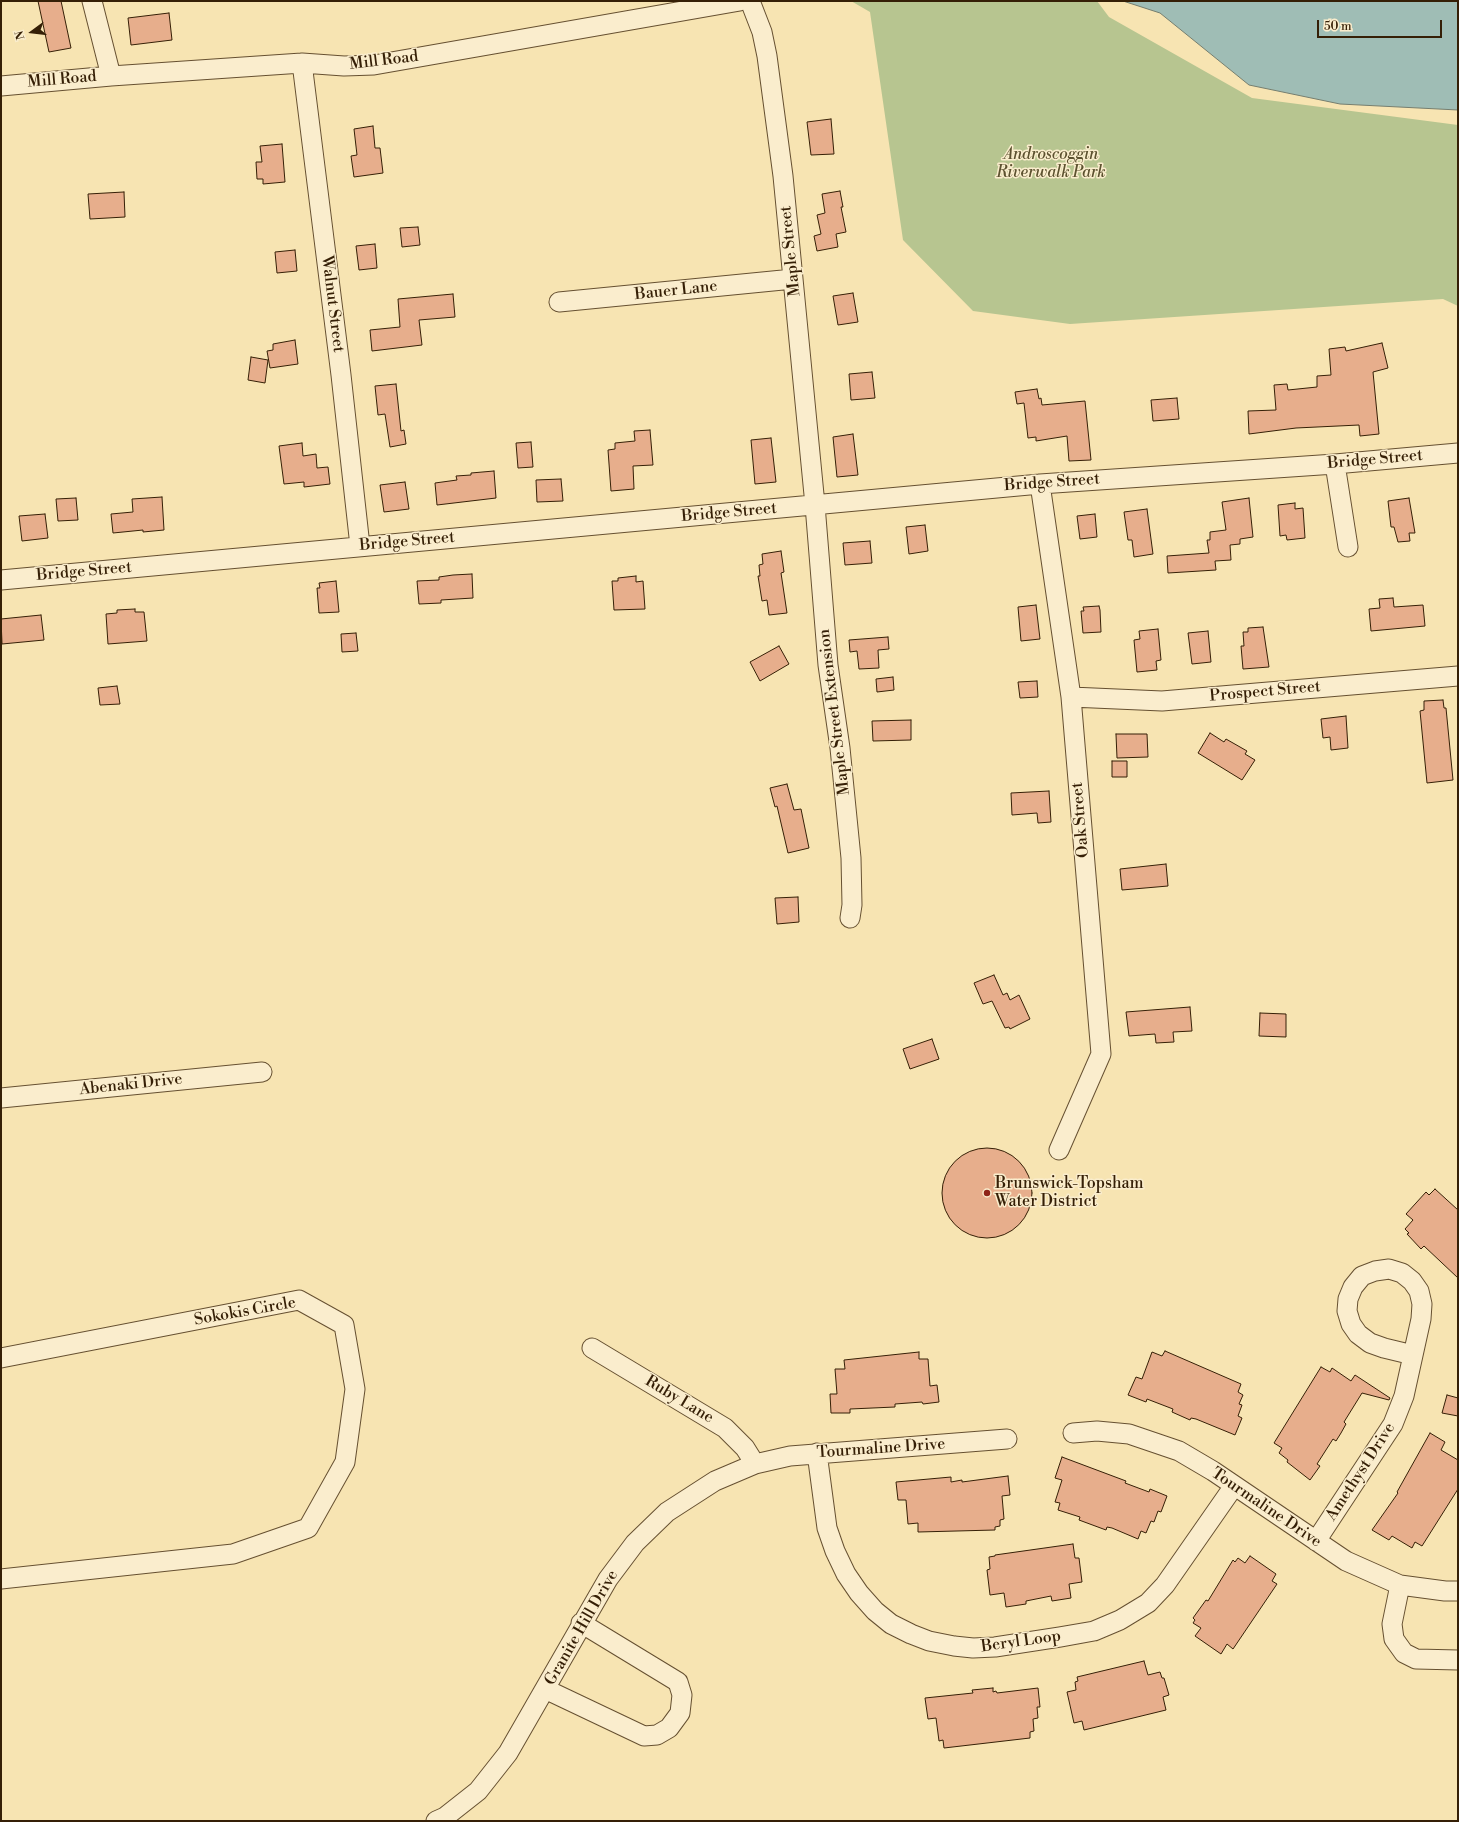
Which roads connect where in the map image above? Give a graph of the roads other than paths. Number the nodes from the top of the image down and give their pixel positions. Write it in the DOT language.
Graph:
graph roads {
  1 [pos="92,1"];
  2 [pos="740,1"];
  3 [pos="750,1"];
  4 [pos="302,63"];
  5 [pos="111,76"];
  6 [pos="1,86"];
  7 [pos="793,279"];
  8 [pos="559,302"];
  9 [pos="1458,453"];
  10 [pos="1335,464"];
  11 [pos="1040,484"];
  12 [pos="815,505"];
  13 [pos="360,546"];
  14 [pos="1348,547"];
  15 [pos="1,580"];
  16 [pos="1458,676"];
  17 [pos="1071,697"];
  18 [pos="850,918"];
  19 [pos="262,1072"];
  20 [pos="1,1098"];
  21 [pos="1060,1150"];
  22 [pos="592,1348"];
  23 [pos="1413,1355"];
  24 [pos="1,1358"];
  25 [pos="1073,1433"];
  26 [pos="1007,1439"];
  27 [pos="817,1453"];
  28 [pos="755,1464"];
  29 [pos="1234,1486"];
  30 [pos="1316,1541"];
  31 [pos="1,1579"];
  32 [pos="1400,1585"];
  33 [pos="1458,1590"];
  34 [pos="581,1623"];
  35 [pos="1458,1660"];
  36 [pos="546,1689"];
  37 [pos="436,1821"];
  1 -- 5 [label="street"];
  2 -- 4 [label="street, Mill Road"];
  3 -- 7 [label="street, Maple Street"];
  4 -- 5 [label="street, Mill Road"];
  4 -- 13 [label="street, Walnut Street"];
  5 -- 6 [label="street, Mill Road"];
  7 -- 8 [label="street, Bauer Lane"];
  7 -- 12 [label="street, Maple Street"];
  9 -- 10 [label="street, Bridge Street"];
  10 -- 11 [label="street, Bridge Street"];
  10 -- 14 [label="street"];
  11 -- 12 [label="street, Bridge Street"];
  11 -- 17 [label="street, Oak Street"];
  12 -- 13 [label="street, Bridge Street"];
  12 -- 18 [label="street, Maple Street Extension"];
  13 -- 15 [label="street, Bridge Street"];
  16 -- 17 [label="street, Prospect Street"];
  17 -- 21 [label="street, Oak Street"];
  19 -- 20 [label="street, Abenaki Drive"];
  22 -- 28 [label="street, Ruby Lane"];
  23 -- 23 [label="street, Amethyst Drive"];
  23 -- 30 [label="street, Amethyst Drive"];
  24 -- 31 [label="street, Sokokis Circle"];
  25 -- 29 [label="street, Tourmaline Drive"];
  26 -- 27 [label="street, Tourmaline Drive"];
  27 -- 28 [label="street, Tourmaline Drive"];
  27 -- 29 [label="street, Beryl Loop"];
  28 -- 34 [label="street, Granite Hill Drive"];
  29 -- 30 [label="street, Tourmaline Drive"];
  30 -- 32 [label="street, Tourmaline Drive"];
  32 -- 33 [label="street, Tourmaline Drive"];
  32 -- 35 [label="street"];
  34 -- 36 [label="street, Granite Hill Drive"];
  34 -- 36 [label="street"];
  36 -- 37 [label="street, Granite Hill Drive"];
}
